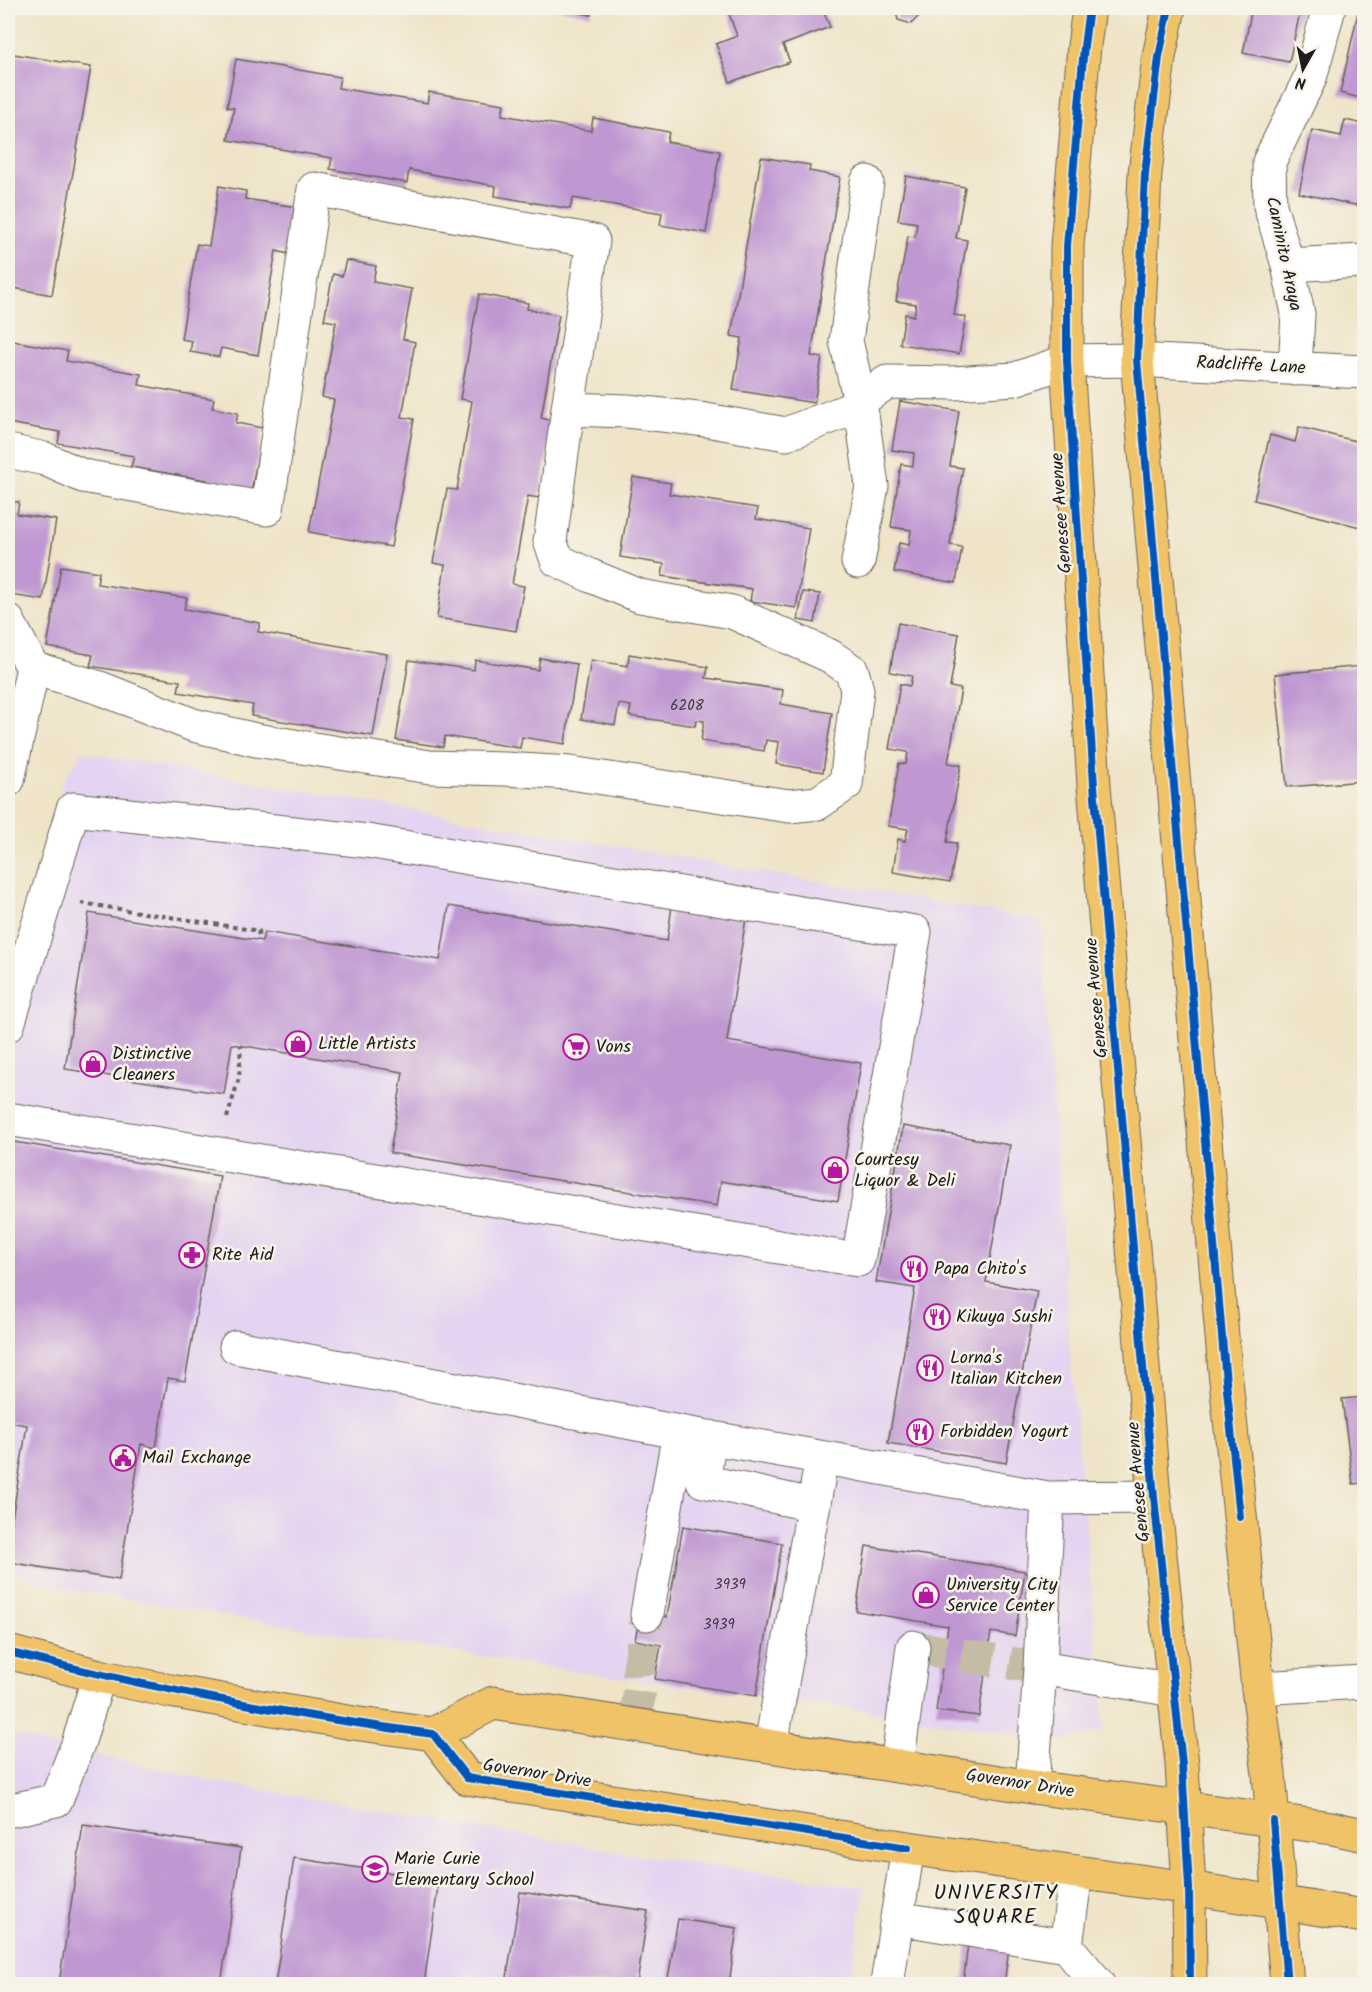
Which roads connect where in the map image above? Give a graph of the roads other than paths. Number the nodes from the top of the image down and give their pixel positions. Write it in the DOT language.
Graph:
graph roads {
  1 [pos="1089,8"];
  2 [pos="1169,8"];
  3 [pos="1329,8"];
  4 [pos="867,182"];
  5 [pos="1365,261"];
  6 [pos="1288,265"];
  7 [pos="1137,360"];
  8 [pos="1067,361"];
  9 [pos="1295,369"];
  10 [pos="1365,372"];
  11 [pos="860,401"];
  12 [pos="568,410"];
  13 [pos="8,451"];
  14 [pos="858,562"];
  15 [pos="8,621"];
  16 [pos="33,668"];
  17 [pos="8,780"];
  18 [pos="8,1025"];
  19 [pos="8,1119"];
  20 [pos="236,1347"];
  21 [pos="694,1434"];
  22 [pos="822,1458"];
  23 [pos="1154,1497"];
  24 [pos="1048,1498"];
  25 [pos="813,1505"];
  26 [pos="647,1614"];
  27 [pos="913,1647"];
  28 [pos="8,1652"];
  29 [pos="1040,1668"];
  30 [pos="99,1676"];
  31 [pos="1365,1682"];
  32 [pos="1258,1688"];
  33 [pos="1174,1690"];
  34 [pos="433,1734"];
  35 [pos="771,1745"];
  36 [pos="897,1766"];
  37 [pos="1032,1787"];
  38 [pos="1184,1807"];
  39 [pos="8,1811"];
  40 [pos="1273,1821"];
  41 [pos="1365,1835"];
  42 [pos="908,1848"];
  43 [pos="1076,1872"];
  44 [pos="1189,1888"];
  45 [pos="1280,1903"];
  46 [pos="1365,1916"];
  47 [pos="897,1918"];
  48 [pos="1066,1946"];
  49 [pos="1092,1983"];
  50 [pos="887,1984"];
  51 [pos="1190,1984"];
  52 [pos="1287,1984"];
  1 -- 8 [label="main road, Genesee Avenue"];
  2 -- 7 [label="main road"];
  3 -- 6 [label="street, Caminito Araya"];
  4 -- 11 [label="street"];
  5 -- 6 [label="street"];
  6 -- 9 [label="street, Caminito Araya"];
  7 -- 8 [label="street, Radcliffe Lane"];
  7 -- 9 [label="street, Radcliffe Lane"];
  7 -- 32 [label="main road"];
  8 -- 11 [label="street, Radcliffe Lane"];
  8 -- 23 [label="main road, Genesee Avenue"];
  9 -- 10 [label="street, Radcliffe Lane"];
  11 -- 12 [label="street, Radcliffe Lane"];
  11 -- 14 [label="street"];
  12 -- 13 [label="street"];
  12 -- 16 [label="street"];
  15 -- 16 [label="street"];
  16 -- 17 [label="street"];
  18 -- 19 [label="street"];
  20 -- 21 [label="street"];
  21 -- 22 [label="street"];
  21 -- 25 [label="street"];
  21 -- 26 [label="street"];
  22 -- 24 [label="street"];
  22 -- 25 [label="street"];
  23 -- 24 [label="street"];
  23 -- 33 [label="main road, Genesee Avenue"];
  24 -- 29 [label="street"];
  25 -- 35 [label="street"];
  27 -- 36 [label="street"];
  28 -- 30 [label="main road"];
  29 -- 33 [label="street"];
  29 -- 37 [label="street"];
  30 -- 34 [label="main road"];
  30 -- 39 [label="street"];
  31 -- 32 [label="street"];
  32 -- 40 [label="main road"];
  33 -- 38 [label="main road, Genesee Avenue"];
  34 -- 35 [label="main road, Governor Drive"];
  34 -- 42 [label="main road, Governor Drive"];
  35 -- 36 [label="main road, Governor Drive"];
  36 -- 37 [label="main road, Governor Drive"];
  37 -- 38 [label="main road, Governor Drive"];
  38 -- 40 [label="main road, Governor Drive"];
  38 -- 44 [label="main road, Genesee Avenue"];
  40 -- 41 [label="main road, Governor Drive"];
  40 -- 45 [label="main road"];
  42 -- 43 [label="main road, Governor Drive"];
  42 -- 47 [label="street"];
  43 -- 44 [label="main road, Governor Drive"];
  43 -- 48 [label="street"];
  44 -- 45 [label="main road, Governor Drive"];
  44 -- 51 [label="main road, Genesee Avenue"];
  45 -- 46 [label="main road, Governor Drive"];
  45 -- 52 [label="main road"];
  47 -- 48 [label="street"];
  47 -- 50 [label="street"];
  48 -- 49 [label="street"];
}
